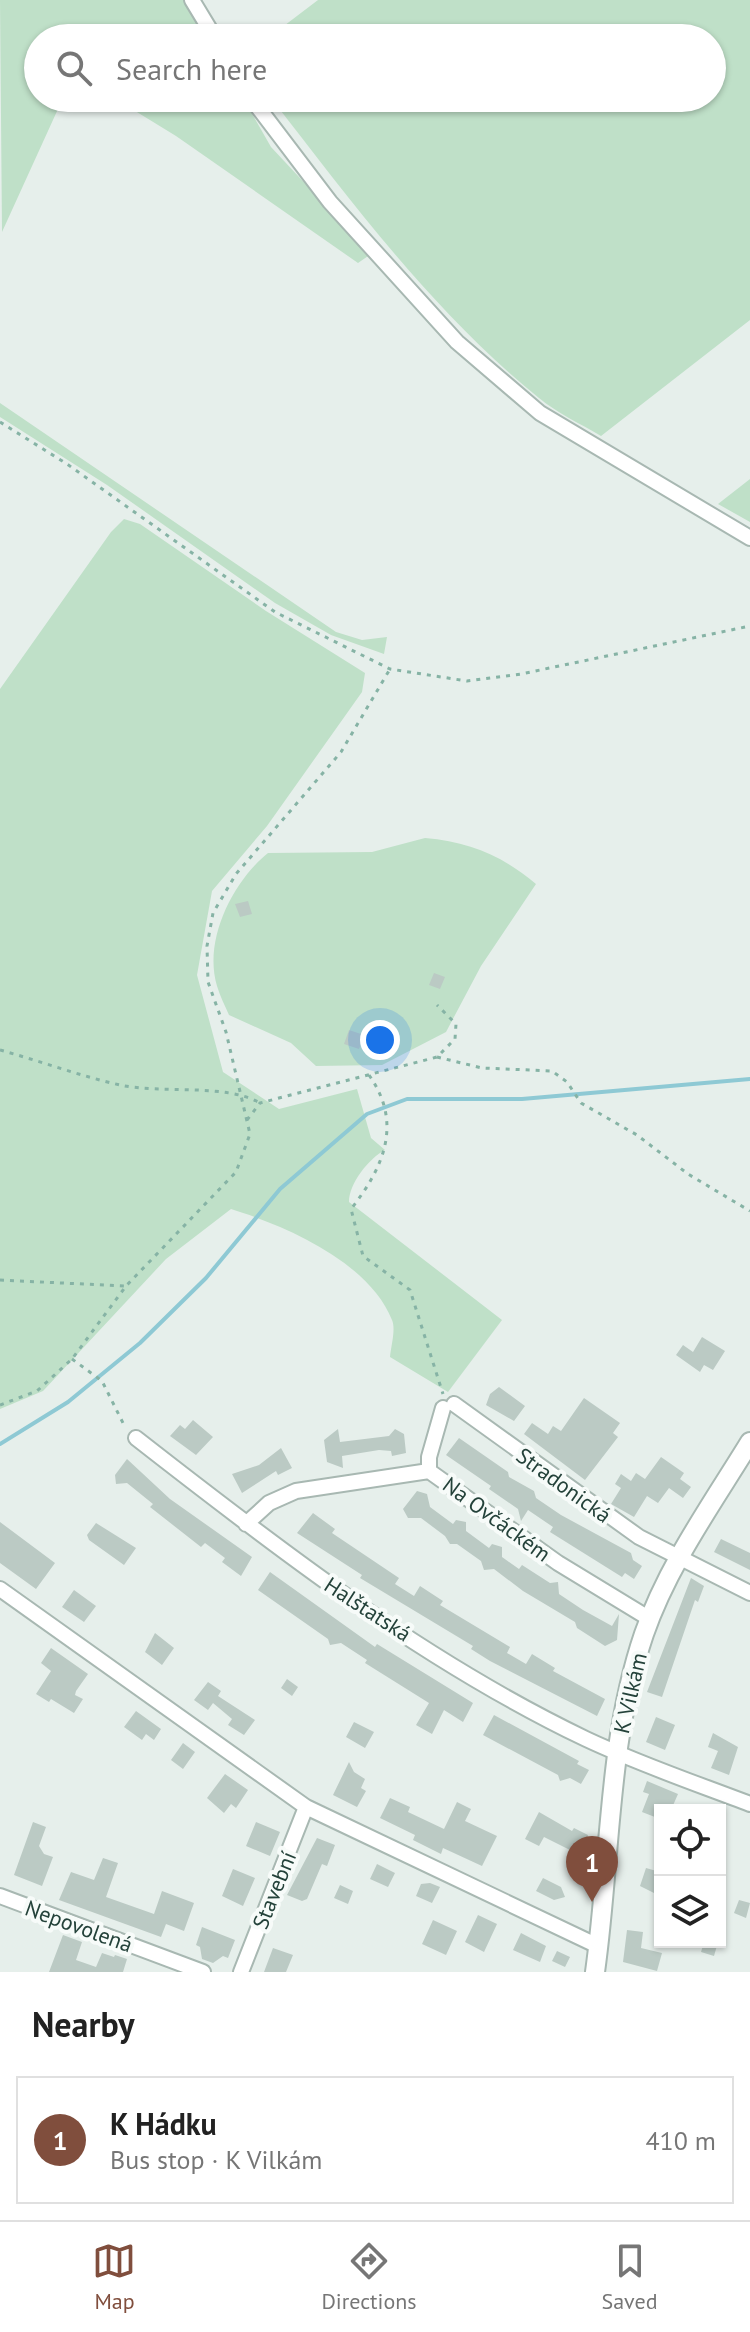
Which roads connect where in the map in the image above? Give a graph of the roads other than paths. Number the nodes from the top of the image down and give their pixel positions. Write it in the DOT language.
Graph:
graph roads {
  1 [pos="192,0"];
  2 [pos="207,24"];
  3 [pos="262,112"];
  4 [pos="750,538"];
  5 [pos="136,1438"];
  6 [pos="750,1442"];
  7 [pos="429,1471"];
  8 [pos="246,1524"];
  9 [pos="679,1558"];
  10 [pos="0,1589"];
  11 [pos="750,1593"];
  12 [pos="650,1619"];
  13 [pos="617,1753"];
  14 [pos="750,1804"];
  15 [pos="306,1807"];
  16 [pos="0,1896"];
  17 [pos="598,1946"];
  18 [pos="203,1972"];
  19 [pos="241,1972"];
  20 [pos="595,1972"];
  1 -- 2 [label="street"];
  3 -- 4 [label="street"];
  5 -- 8 [label="street, Halštatská"];
  6 -- 9 [label="street, K Vilkám"];
  7 -- 8 [label="street, Na Ovčáckém"];
  7 -- 9 [label="street, Stradonická"];
  7 -- 12 [label="street, Na Ovčáckém"];
  8 -- 13 [label="street, Halštatská"];
  9 -- 11 [label="street, Stradonická"];
  9 -- 12 [label="street, K Vilkám"];
  10 -- 15 [label="street"];
  12 -- 13 [label="street, K Vilkám"];
  13 -- 14 [label="street, Halštatská"];
  13 -- 17 [label="street, K Vilkám"];
  15 -- 17 [label="street"];
  15 -- 19 [label="street, Stavební"];
  16 -- 18 [label="street, Nepovolená"];
  17 -- 20 [label="street, K Vilkám"];
}
